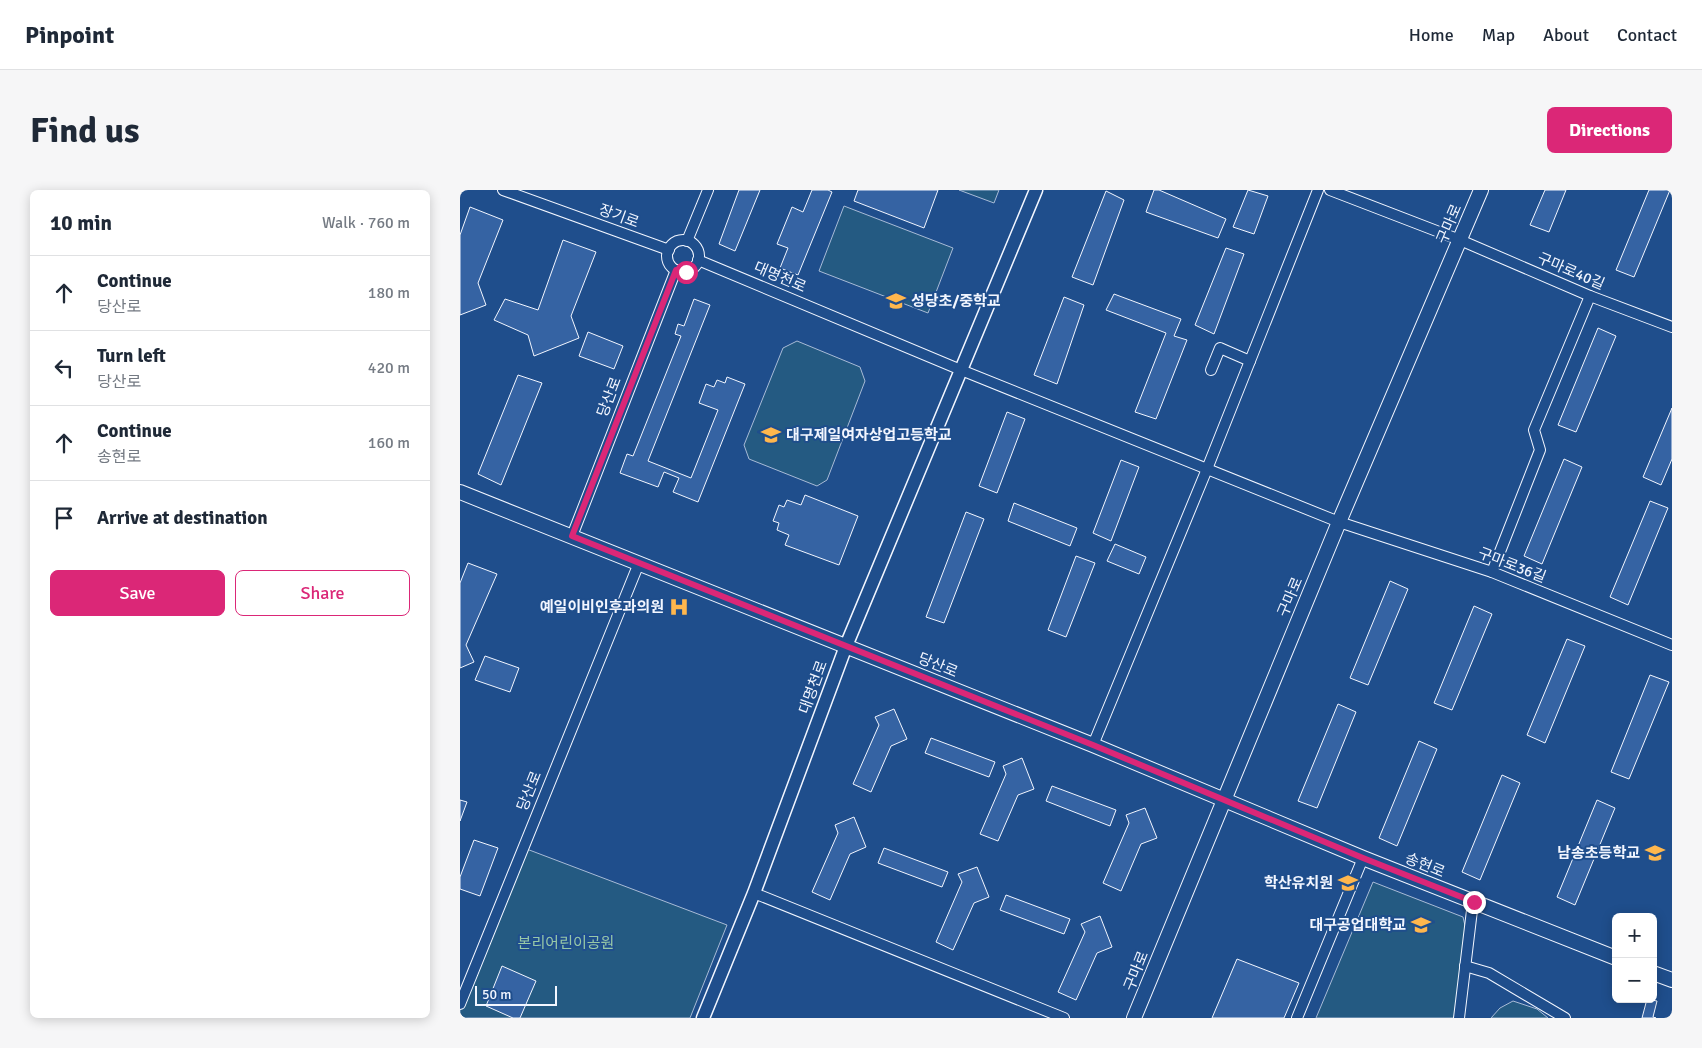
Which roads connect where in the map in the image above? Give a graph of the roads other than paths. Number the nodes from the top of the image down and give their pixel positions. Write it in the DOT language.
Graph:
graph roads {
  1 [pos="503,190"];
  2 [pos="708,190"];
  3 [pos="1036,190"];
  4 [pos="1318,190"];
  5 [pos="1330,190"];
  6 [pos="1481,190"];
  7 [pos="1460,240"];
  8 [pos="687,241"];
  9 [pos="669,250"];
  10 [pos="698,260"];
  11 [pos="676,270"];
  12 [pos="1590,296"];
  13 [pos="1672,328"];
  14 [pos="1250,361"];
  15 [pos="961,370"];
  16 [pos="1211,370"];
  17 [pos="1207,469"];
  18 [pos="460,492"];
  19 [pos="1339,522"];
  20 [pos="572,536"];
  21 [pos="640,563"];
  22 [pos="1492,572"];
  23 [pos="1672,645"];
  24 [pos="846,646"];
  25 [pos="1093,745"];
  26 [pos="1224,800"];
  27 [pos="1363,858"];
  28 [pos="754,893"];
  29 [pos="1474,902"];
  30 [pos="1612,956"];
  31 [pos="1465,966"];
  32 [pos="1657,974"];
  33 [pos="1672,980"];
  34 [pos="460,1004"];
  35 [pos="703,1018"];
  36 [pos="1064,1018"];
  37 [pos="1134,1018"];
  38 [pos="1296,1018"];
  39 [pos="1459,1018"];
  40 [pos="1565,1018"];
  1 -- 9 [label="street, 장기로"];
  2 -- 8 [label="street"];
  3 -- 15 [label="street, 대명천로"];
  4 -- 14 [label="street"];
  5 -- 7 [label="street, 구마로40길"];
  6 -- 7 [label="main road, 구마로"];
  7 -- 12 [label="street, 구마로40길"];
  7 -- 19 [label="main road, 구마로"];
  8 -- 9 [label="street"];
  8 -- 10 [label="street"];
  9 -- 11 [label="street"];
  10 -- 11 [label="street"];
  10 -- 15 [label="street, 대명천로"];
  11 -- 20 [label="street, 당산로"];
  12 -- 13 [label="street, 구마로40길"];
  12 -- 22 [label="street"];
  14 -- 16 [label="street"];
  14 -- 17 [label="street"];
  15 -- 17 [label="street, 구마로36길"];
  15 -- 24 [label="street, 대명천로"];
  17 -- 19 [label="street, 구마로36길"];
  17 -- 25 [label="street"];
  18 -- 20 [label="main road, 당산로"];
  19 -- 22 [label="street, 구마로36길"];
  19 -- 26 [label="main road, 구마로"];
  20 -- 21 [label="main road, 당산로"];
  21 -- 24 [label="main road, 당산로"];
  21 -- 34 [label="street, 당산로"];
  22 -- 23 [label="street, 구마로36길"];
  24 -- 25 [label="main road, 당산로"];
  24 -- 28 [label="street, 대명천로"];
  25 -- 26 [label="main road, 당산로"];
  26 -- 27 [label="main road, 송현로"];
  26 -- 37 [label="main road, 구마로"];
  27 -- 29 [label="main road, 송현로"];
  27 -- 38 [label="street"];
  28 -- 35 [label="street, 대명천로"];
  28 -- 36 [label="street"];
  29 -- 30 [label="main road, 송현로"];
  29 -- 31 [label="street"];
  31 -- 39 [label="street"];
  31 -- 40 [label="street"];
  32 -- 33 [label="main road"];
}
